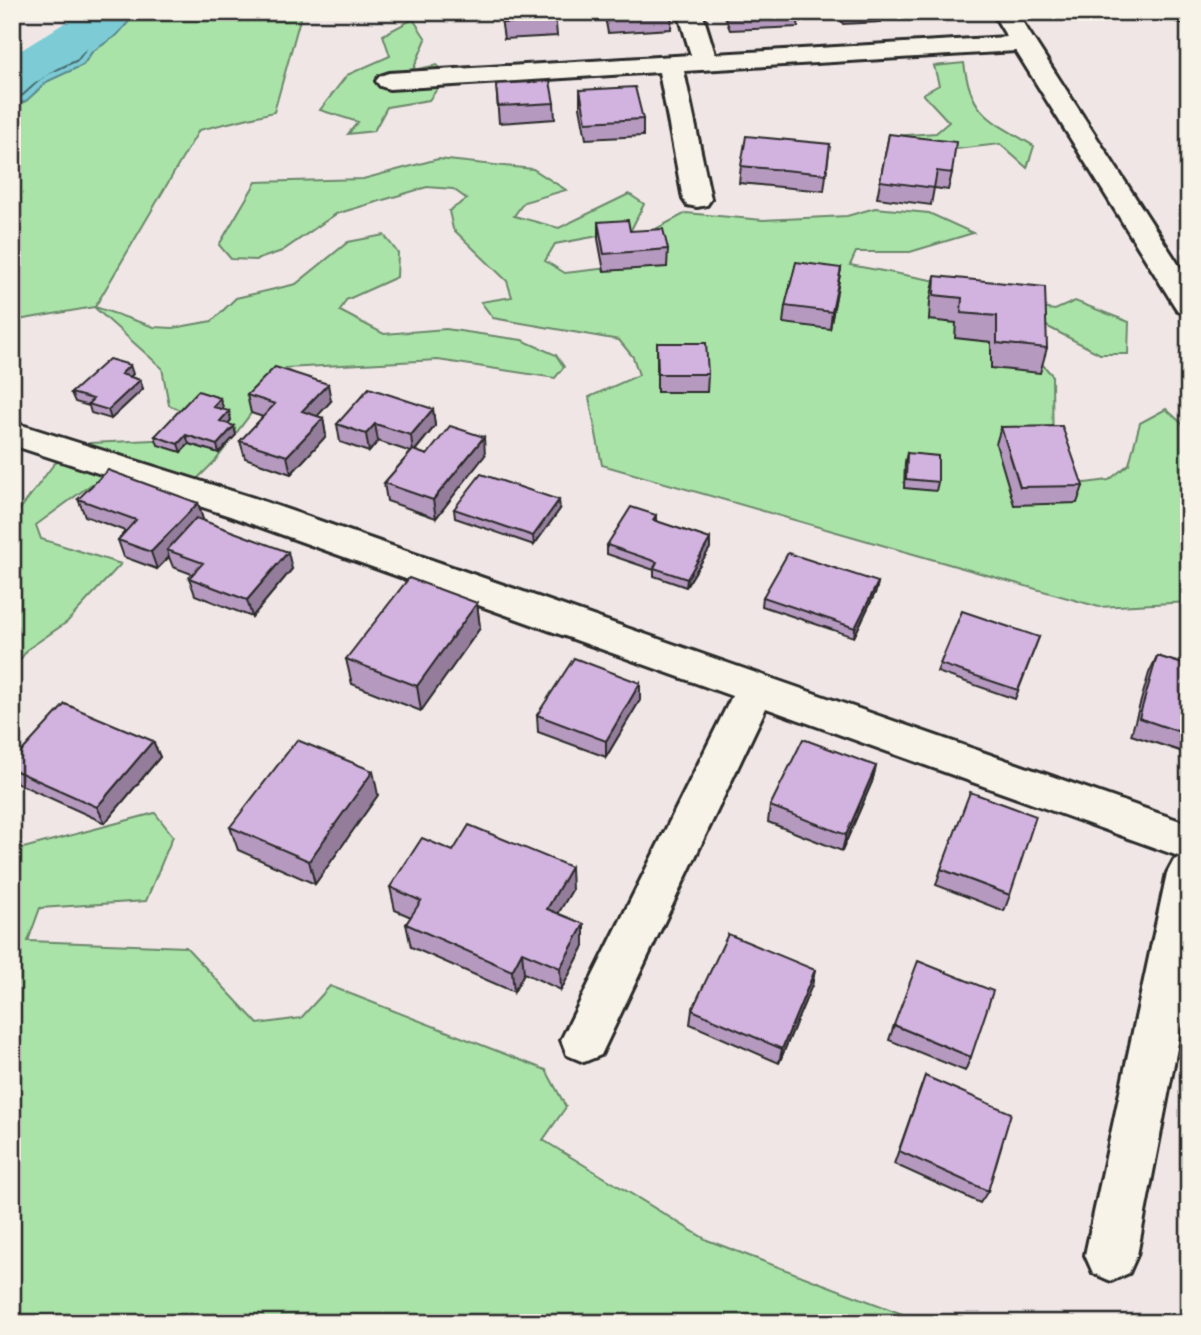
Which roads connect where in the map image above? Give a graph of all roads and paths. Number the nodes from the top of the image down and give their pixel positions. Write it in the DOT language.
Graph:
graph roads {
  1 [pos="690,12"];
  2 [pos="1004,12"];
  3 [pos="1176,12"];
  4 [pos="1189,17"];
  5 [pos="1021,43"];
  6 [pos="705,62"];
  7 [pos="670,64"];
  8 [pos="389,81"];
  9 [pos="697,199"];
  10 [pos="1189,305"];
  11 [pos="12,433"];
  12 [pos="755,690"];
  13 [pos="1189,842"];
  14 [pos="1189,873"];
  15 [pos="584,1040"];
  16 [pos="1111,1255"];
  1 -- 6 [label="street"];
  2 -- 5 [label="street"];
  3 -- 4 [label="street"];
  5 -- 6 [label="street"];
  5 -- 10 [label="street"];
  6 -- 7 [label="street"];
  7 -- 8 [label="street"];
  7 -- 9 [label="street"];
  11 -- 12 [label="street"];
  12 -- 13 [label="street"];
  12 -- 15 [label="street"];
  14 -- 16 [label="street"];
}
